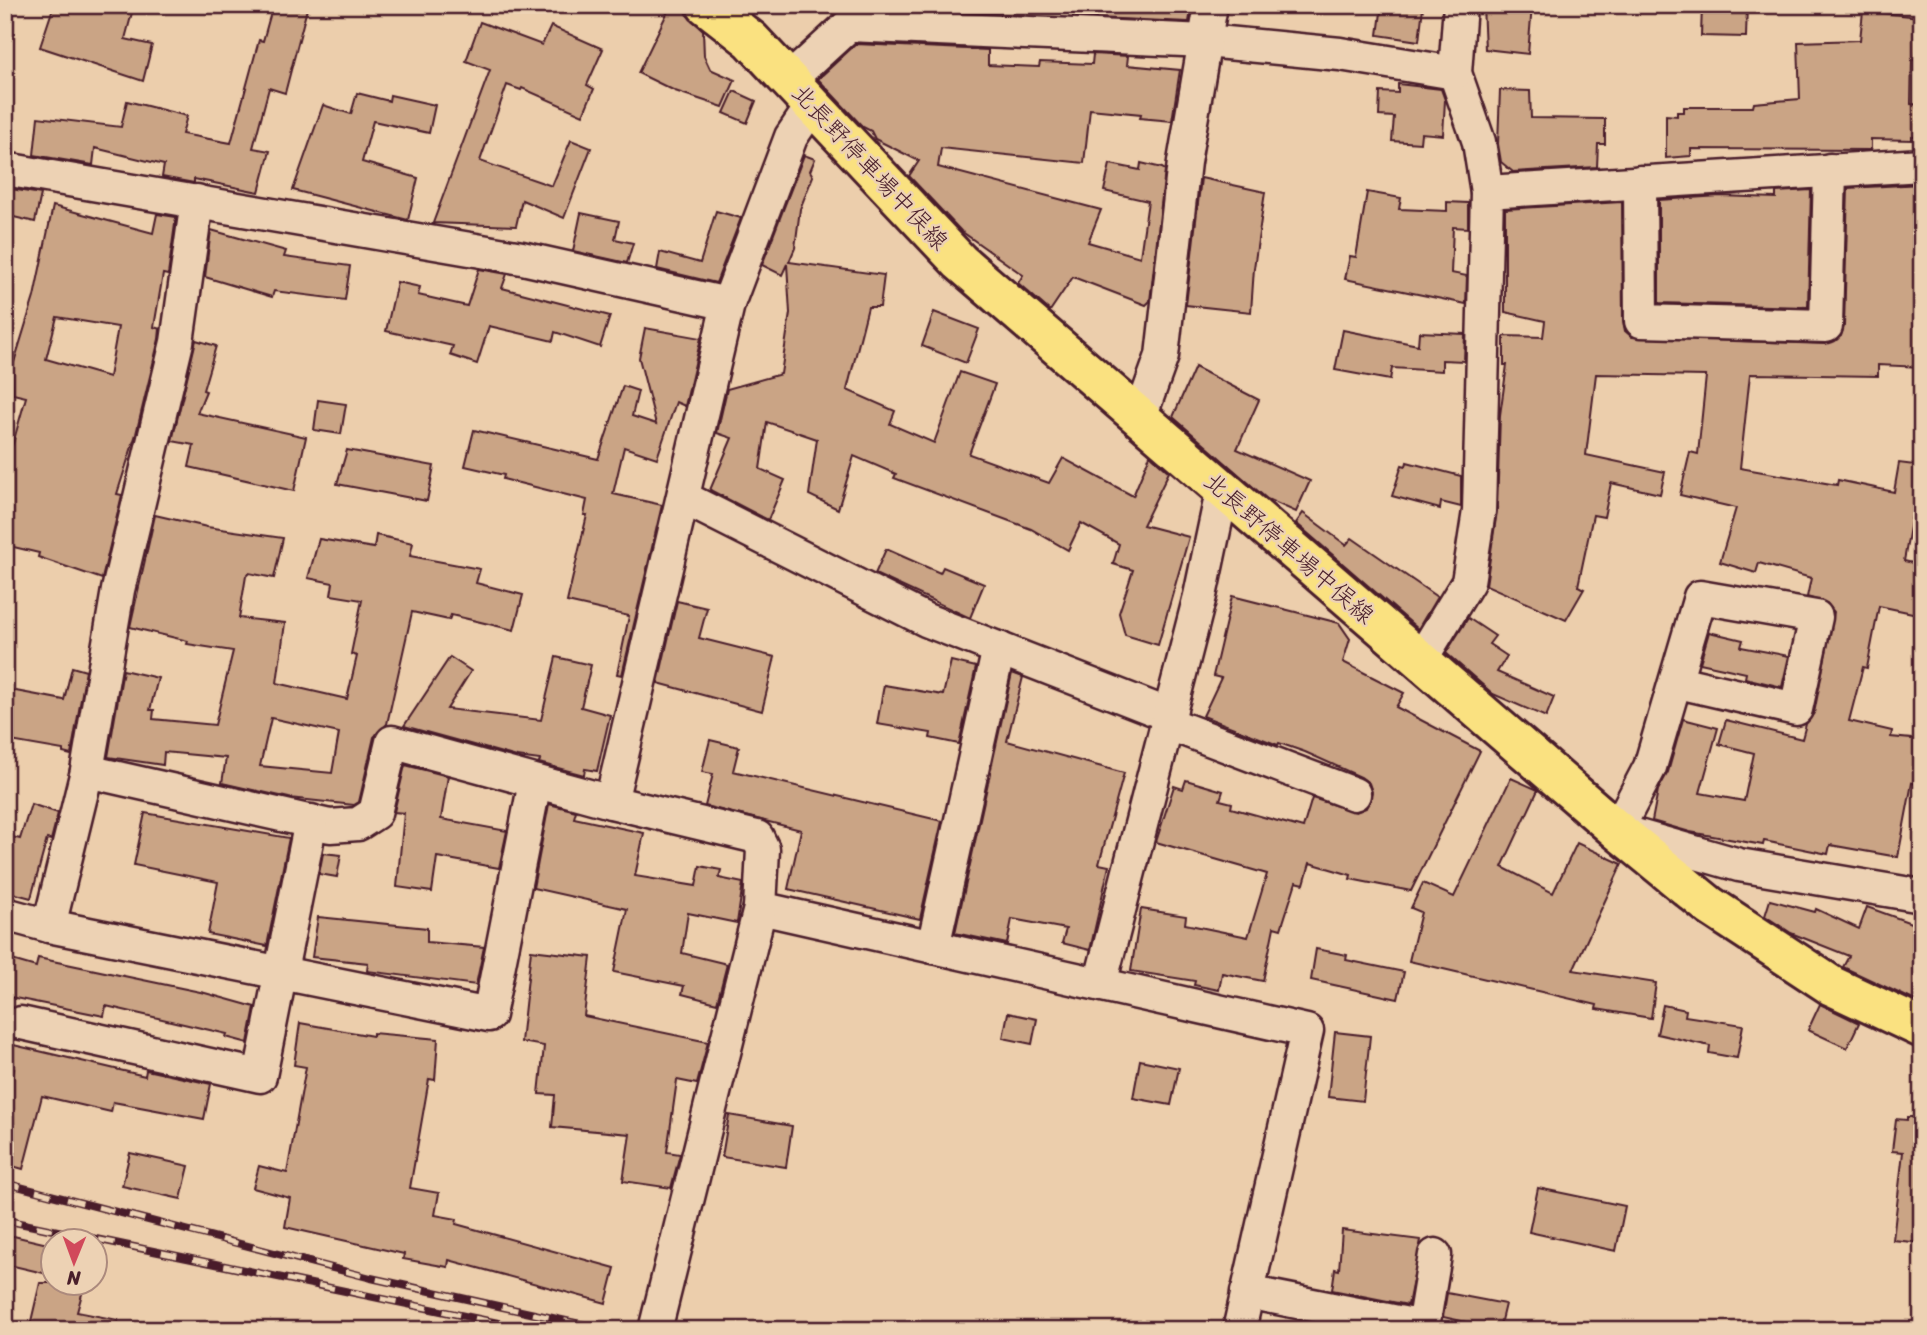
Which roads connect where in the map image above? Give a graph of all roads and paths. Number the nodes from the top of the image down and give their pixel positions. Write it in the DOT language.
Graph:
graph roads {
  1 [pos="706,5"];
  2 [pos="1211,5"];
  3 [pos="1460,5"];
  4 [pos="1206,41"];
  5 [pos="1455,73"];
  6 [pos="800,94"];
  7 [pos="1922,165"];
  8 [pos="5,169"];
  9 [pos="1829,170"];
  10 [pos="1640,182"];
  11 [pos="1487,192"];
  12 [pos="197,201"];
  13 [pos="728,304"];
  14 [pos="1140,417"];
  15 [pos="1222,492"];
  16 [pos="684,498"];
  17 [pos="999,648"];
  18 [pos="1420,661"];
  19 [pos="1678,682"];
  20 [pos="1168,719"];
  21 [pos="87,771"];
  22 [pos="536,782"];
  23 [pos="1354,794"];
  24 [pos="611,803"];
  25 [pos="311,821"];
  26 [pos="1617,830"];
  27 [pos="1922,896"];
  28 [pos="760,908"];
  29 [pos="5,915"];
  30 [pos="49,926"];
  31 [pos="933,947"];
  32 [pos="281,973"];
  33 [pos="1100,984"];
  34 [pos="21,1023"];
  35 [pos="1922,1028"];
  36 [pos="1434,1255"];
  37 [pos="1247,1292"];
  38 [pos="654,1330"];
  39 [pos="1239,1330"];
  1 -- 6 [label="main road, 北長野停車場中俣線"];
  2 -- 4 [label="street"];
  3 -- 5 [label="street"];
  4 -- 5 [label="street"];
  4 -- 6 [label="street"];
  4 -- 14 [label="street"];
  5 -- 11 [label="street"];
  6 -- 13 [label="street"];
  6 -- 14 [label="main road, 北長野停車場中俣線"];
  7 -- 9 [label="street"];
  8 -- 12 [label="street"];
  9 -- 10 [label="street"];
  9 -- 10 [label="street"];
  10 -- 11 [label="street"];
  11 -- 18 [label="street"];
  12 -- 13 [label="street"];
  12 -- 21 [label="street"];
  13 -- 16 [label="street"];
  14 -- 15 [label="main road, 北長野停車場中俣線"];
  15 -- 18 [label="main road, 北長野停車場中俣線"];
  15 -- 20 [label="street"];
  16 -- 17 [label="street"];
  16 -- 24 [label="street"];
  17 -- 20 [label="street"];
  17 -- 31 [label="street"];
  18 -- 26 [label="main road, 北長野停車場中俣線"];
  19 -- 19 [label="street"];
  19 -- 26 [label="street"];
  20 -- 23 [label="street"];
  20 -- 33 [label="street"];
  21 -- 25 [label="street"];
  21 -- 30 [label="street"];
  22 -- 24 [label="street"];
  22 -- 25 [label="street"];
  22 -- 32 [label="street"];
  24 -- 28 [label="street"];
  25 -- 32 [label="street"];
  26 -- 27 [label="street"];
  26 -- 35 [label="main road, 北長野停車場中俣線"];
  28 -- 31 [label="street"];
  28 -- 38 [label="street"];
  29 -- 30 [label="street"];
  30 -- 32 [label="street"];
  31 -- 33 [label="street"];
  32 -- 34 [label="street"];
  33 -- 37 [label="street"];
  36 -- 37 [label="street"];
  37 -- 39 [label="street"];
}
